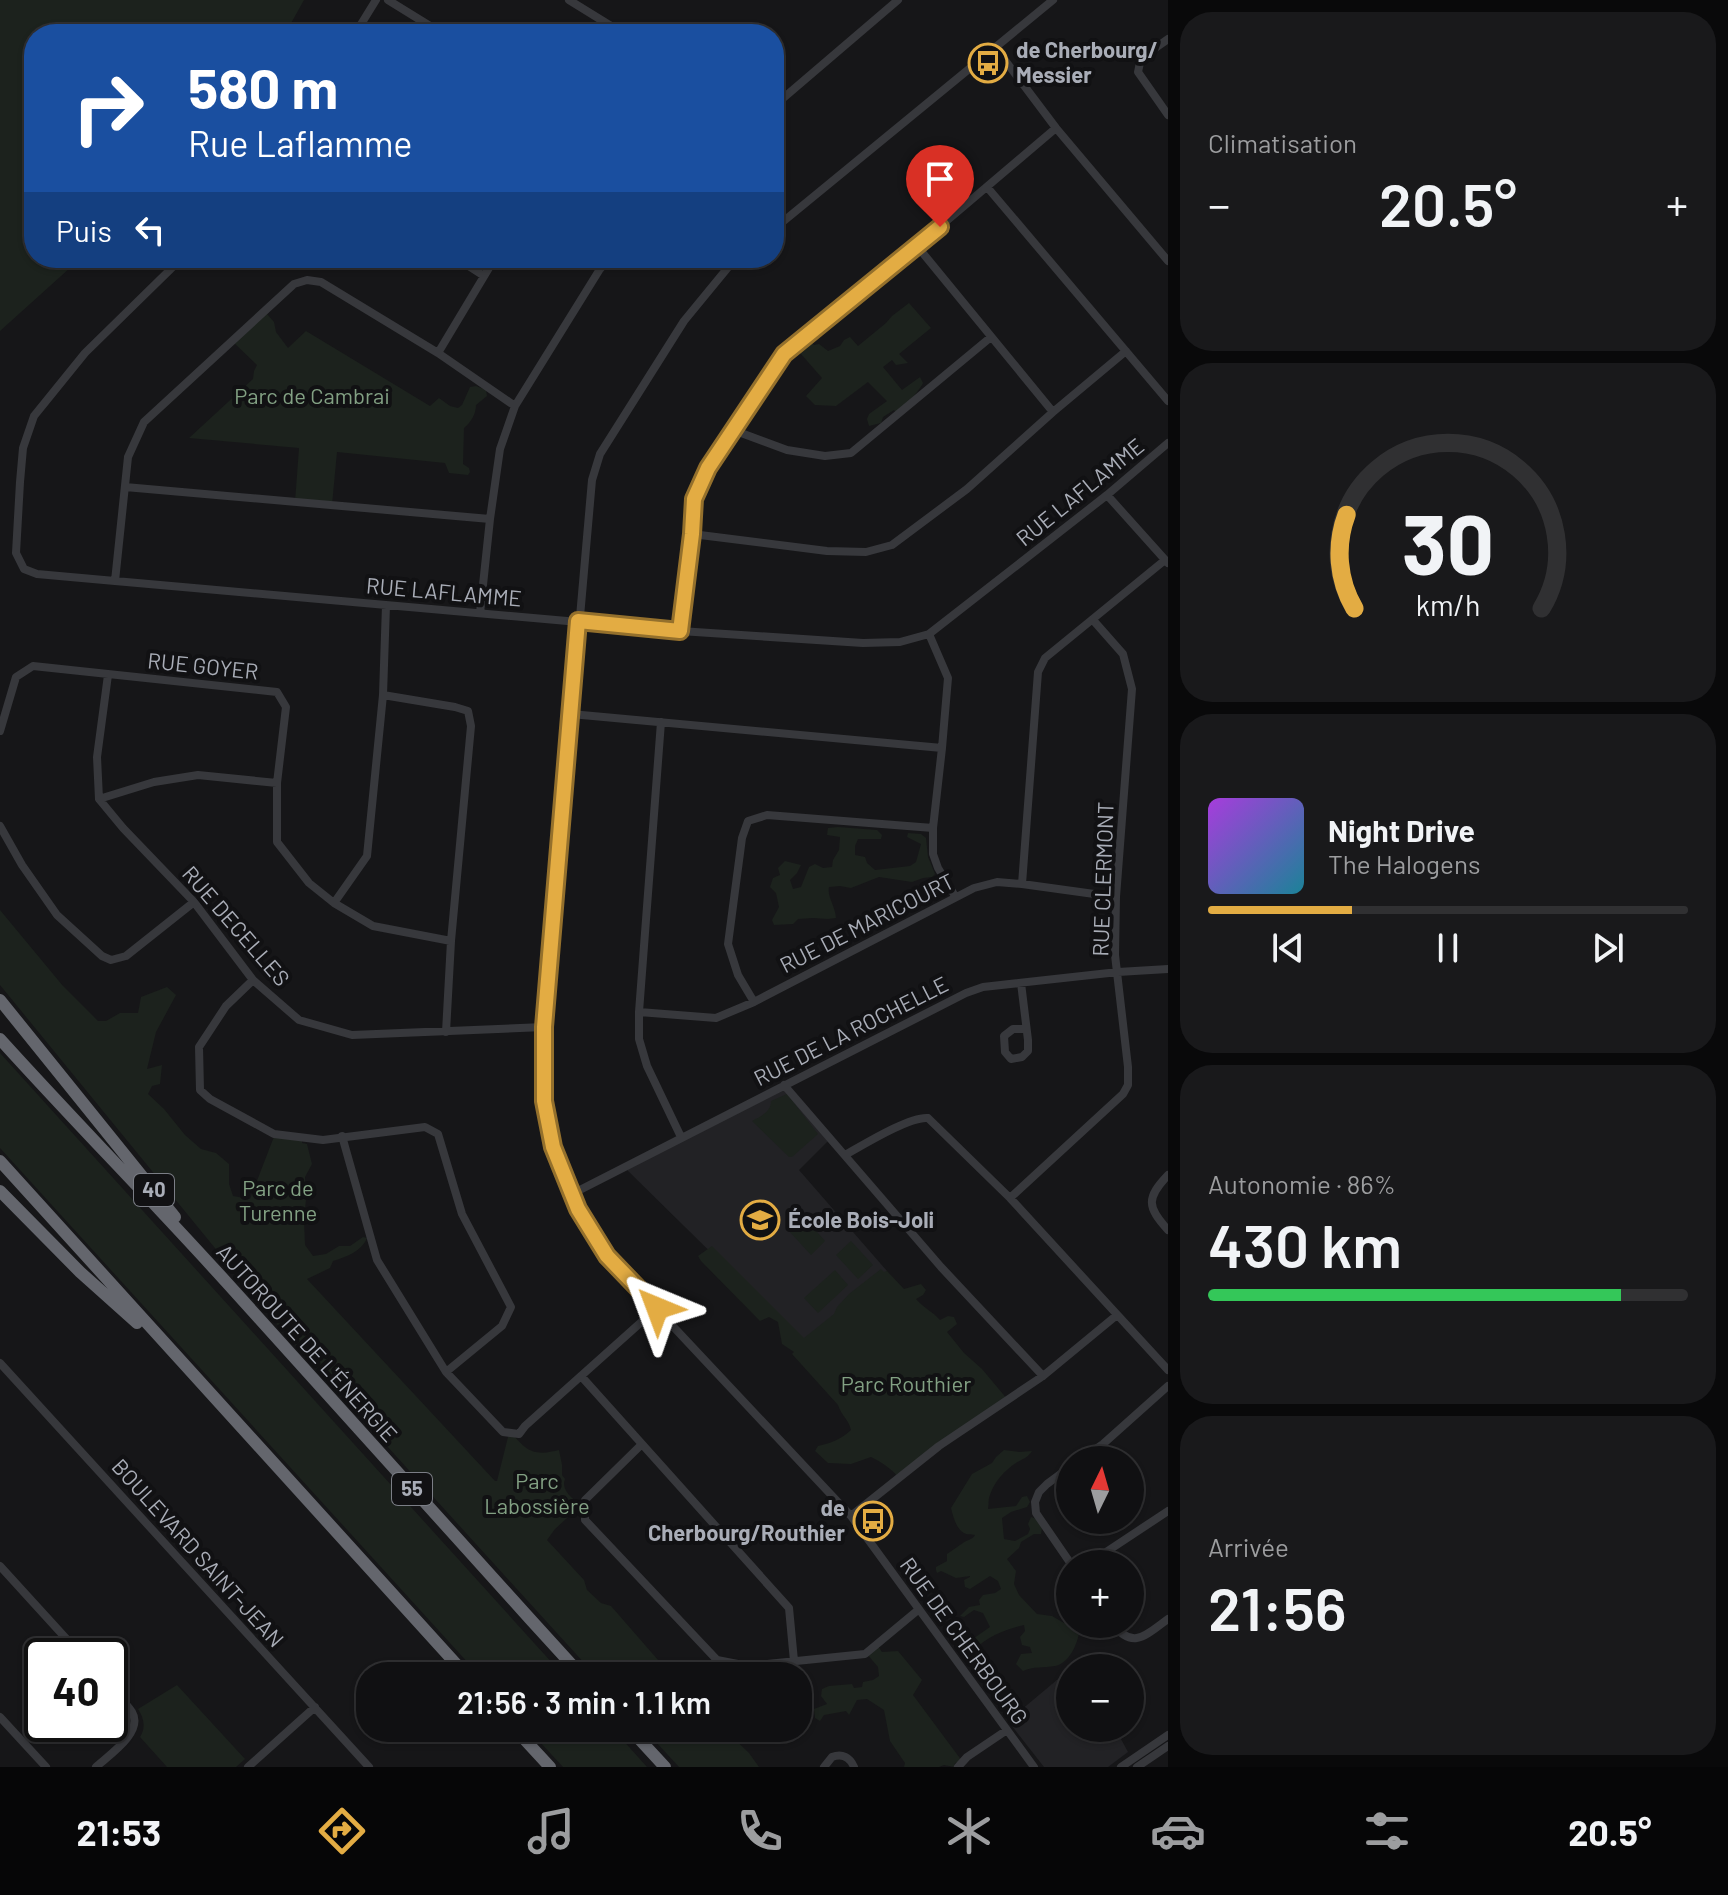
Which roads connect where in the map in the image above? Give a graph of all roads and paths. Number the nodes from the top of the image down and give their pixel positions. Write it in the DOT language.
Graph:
graph roads {
  1 [pos="376,0"];
  2 [pos="388,0"];
  3 [pos="569,0"];
  4 [pos="898,0"];
  5 [pos="1053,0"];
  6 [pos="361,24"];
  7 [pos="427,24"];
  8 [pos="608,24"];
  9 [pos="1168,39"];
  10 [pos="995,47"];
  11 [pos="784,97"];
  12 [pos="1168,115"];
  13 [pos="1056,128"];
  14 [pos="987,187"];
  15 [pos="784,221"];
  16 [pos="917,246"];
  17 [pos="1168,261"];
  18 [pos="172,268"];
  19 [pos="472,268"];
  20 [pos="489,268"];
  21 [pos="601,268"];
  22 [pos="723,268"];
  23 [pos="484,276"];
  24 [pos="991,337"];
  25 [pos="1126,351"];
  26 [pos="438,353"];
  27 [pos="1168,401"];
  28 [pos="515,406"];
  29 [pos="1053,412"];
  30 [pos="733,430"];
  31 [pos="1168,443"];
  32 [pos="125,487"];
  33 [pos="1107,495"];
  34 [pos="490,519"];
  35 [pos="692,534"];
  36 [pos="1166,562"];
  37 [pos="115,581"];
  38 [pos="386,605"];
  39 [pos="480,613"];
  40 [pos="1093,620"];
  41 [pos="578,621"];
  42 [pos="680,631"];
  43 [pos="929,634"];
  44 [pos="108,675"];
  45 [pos="383,695"];
  46 [pos="571,714"];
  47 [pos="661,722"];
  48 [pos="0,731"];
  49 [pos="942,748"];
  50 [pos="277,783"];
  51 [pos="99,799"];
  52 [pos="0,826"];
  53 [pos="933,828"];
  54 [pos="1022,884"];
  55 [pos="955,896"];
  56 [pos="1116,897"];
  57 [pos="194,902"];
  58 [pos="334,903"];
  59 [pos="451,941"];
  60 [pos="1168,969"];
  61 [pos="1118,972"];
  62 [pos="253,980"];
  63 [pos="1021,983"];
  64 [pos="0,1000"];
  65 [pos="754,1002"];
  66 [pos="639,1012"];
  67 [pos="544,1027"];
  68 [pos="1026,1029"];
  69 [pos="446,1032"];
  70 [pos="0,1039"];
  71 [pos="784,1085"];
  72 [pos="342,1136"];
  73 [pos="681,1137"];
  74 [pos="845,1155"];
  75 [pos="0,1161"];
  76 [pos="1168,1175"];
  77 [pos="0,1191"];
  78 [pos="570,1195"];
  79 [pos="1010,1198"];
  80 [pos="1168,1230"];
  81 [pos="227,1282"];
  82 [pos="657,1308"];
  83 [pos="1117,1315"];
  84 [pos="0,1363"];
  85 [pos="185,1364"];
  86 [pos="1168,1370"];
  87 [pos="446,1372"];
  88 [pos="581,1376"];
  89 [pos="1043,1376"];
  90 [pos="1168,1386"];
  91 [pos="642,1444"];
  92 [pos="1100,1446"];
  93 [pos="1056,1477"];
  94 [pos="1168,1511"];
  95 [pos="851,1516"];
  96 [pos="1061,1550"];
  97 [pos="1109,1550"];
  98 [pos="0,1566"];
  99 [pos="918,1610"];
  100 [pos="1168,1619"];
  101 [pos="1144,1636"];
  102 [pos="66,1638"];
  103 [pos="794,1661"];
  104 [pos="454,1662"];
  105 [pos="569,1662"];
  106 [pos="128,1707"];
  107 [pos="315,1707"];
  108 [pos="0,1717"];
  109 [pos="1007,1730"];
  110 [pos="1168,1735"];
  111 [pos="128,1737"];
  112 [pos="123,1742"];
  113 [pos="527,1742"];
  114 [pos="642,1742"];
  115 [pos="1168,1746"];
  116 [pos="46,1767"];
  117 [pos="96,1767"];
  118 [pos="248,1767"];
  119 [pos="369,1767"];
  120 [pos="550,1767"];
  121 [pos="665,1767"];
  122 [pos="824,1767"];
  123 [pos="854,1767"];
  124 [pos="958,1767"];
  125 [pos="1034,1767"];
  126 [pos="1121,1767"];
  127 [pos="1137,1767"];
  1 -- 6 [label="street"];
  2 -- 7 [label="street"];
  3 -- 8 [label="street"];
  4 -- 11 [label="street"];
  5 -- 10 [label="street"];
  9 -- 12 [label="street"];
  10 -- 13 [label="street"];
  10 -- 15 [label="street"];
  13 -- 14 [label="street"];
  13 -- 17 [label="street"];
  14 -- 16 [label="street"];
  14 -- 25 [label="street"];
  16 -- 24 [label="street"];
  16 -- 30 [label="street"];
  18 -- 37 [label="street, RUE LAFLAMME"];
  19 -- 23 [label="street"];
  20 -- 23 [label="street"];
  21 -- 28 [label="street"];
  22 -- 41 [label="street, RUE DE CHERBOURG"];
  23 -- 26 [label="street"];
  24 -- 29 [label="street"];
  24 -- 30 [label="street"];
  25 -- 27 [label="street"];
  25 -- 29 [label="street"];
  26 -- 28 [label="street"];
  26 -- 32 [label="street"];
  28 -- 34 [label="street"];
  29 -- 35 [label="street"];
  30 -- 35 [label="street"];
  31 -- 33 [label="street, RUE LAFLAMME"];
  32 -- 34 [label="street"];
  32 -- 37 [label="street"];
  33 -- 36 [label="street"];
  33 -- 43 [label="street, RUE LAFLAMME"];
  34 -- 39 [label="street"];
  35 -- 42 [label="street"];
  36 -- 40 [label="street"];
  37 -- 38 [label="street, RUE LAFLAMME"];
  38 -- 39 [label="street, RUE LAFLAMME"];
  38 -- 45 [label="street"];
  39 -- 41 [label="street, RUE LAFLAMME"];
  40 -- 54 [label="street"];
  40 -- 56 [label="street, RUE CLERMONT"];
  41 -- 42 [label="street, RUE LAFLAMME"];
  41 -- 46 [label="street, RUE DE CHERBOURG"];
  42 -- 43 [label="street, RUE LAFLAMME"];
  43 -- 49 [label="street"];
  44 -- 48 [label="street, RUE GOYER"];
  44 -- 50 [label="street, RUE GOYER"];
  44 -- 51 [label="street"];
  45 -- 58 [label="street"];
  45 -- 59 [label="street"];
  46 -- 47 [label="street"];
  46 -- 67 [label="street, RUE DE CHERBOURG"];
  47 -- 49 [label="street"];
  47 -- 66 [label="street"];
  49 -- 53 [label="street"];
  50 -- 51 [label="street"];
  50 -- 58 [label="street, RUE GOYER"];
  51 -- 57 [label="street, RUE DECELLES"];
  52 -- 57 [label="street"];
  53 -- 55 [label="street"];
  53 -- 65 [label="street"];
  54 -- 55 [label="street, RUE DE MARICOURT"];
  54 -- 56 [label="street, RUE DE MARICOURT"];
  55 -- 65 [label="street, RUE DE MARICOURT"];
  56 -- 61 [label="street, RUE CLERMONT"];
  57 -- 62 [label="street, RUE DECELLES"];
  58 -- 59 [label="street, RUE GOYER"];
  59 -- 69 [label="street"];
  60 -- 61 [label="street, RUE DE LA ROCHELLE"];
  61 -- 63 [label="street, RUE DE LA ROCHELLE"];
  61 -- 79 [label="street, RUE CLERMONT"];
  62 -- 69 [label="street, RUE DECELLES"];
  62 -- 72 [label="street"];
  63 -- 68 [label="street"];
  63 -- 71 [label="street, RUE DE LA ROCHELLE"];
  64 -- 81 [label="highway, 40"];
  65 -- 66 [label="street, RUE DE MARICOURT"];
  66 -- 73 [label="street"];
  67 -- 69 [label="street, RUE DECELLES"];
  67 -- 78 [label="street, RUE DE CHERBOURG"];
  70 -- 81 [label="highway, AUTOROUTE DE L'ÉNERGIE / 55"];
  71 -- 73 [label="street, RUE DE LA ROCHELLE"];
  71 -- 74 [label="street"];
  72 -- 87 [label="street"];
  72 -- 87 [label="street"];
  73 -- 78 [label="street, RUE DE LA ROCHELLE"];
  74 -- 79 [label="street"];
  74 -- 89 [label="street"];
  75 -- 85 [label="highway"];
  76 -- 80 [label="street"];
  77 -- 85 [label="highway"];
  78 -- 82 [label="street, RUE DE CHERBOURG"];
  79 -- 83 [label="street"];
  81 -- 105 [label="highway, AUTOROUTE DE L'ÉNERGIE / 55"];
  82 -- 88 [label="street"];
  82 -- 95 [label="street, RUE DE CHERBOURG"];
  83 -- 86 [label="street"];
  83 -- 89 [label="street"];
  84 -- 107 [label="street, BOULEVARD SAINT-JEAN"];
  85 -- 104 [label="highway"];
  87 -- 88 [label="street"];
  88 -- 91 [label="street"];
  89 -- 95 [label="street"];
  90 -- 92 [label="street"];
  91 -- 103 [label="street"];
  91 -- 103 [label="street"];
  93 -- 96 [label="street"];
  94 -- 97 [label="street"];
  95 -- 99 [label="street, RUE DE CHERBOURG"];
  98 -- 102 [label="street"];
  99 -- 103 [label="street"];
  99 -- 109 [label="street, RUE DE CHERBOURG"];
  100 -- 101 [label="street"];
  106 -- 111 [label="street"];
  107 -- 118 [label="street"];
  107 -- 119 [label="street, BOULEVARD SAINT-JEAN"];
  108 -- 116 [label="street"];
  109 -- 124 [label="street"];
  109 -- 125 [label="street, RUE DE CHERBOURG"];
  110 -- 126 [label="street"];
  112 -- 117 [label="street"];
  113 -- 120 [label="highway"];
  114 -- 121 [label="highway"];
  115 -- 127 [label="street"];
  122 -- 123 [label="street"];
}
